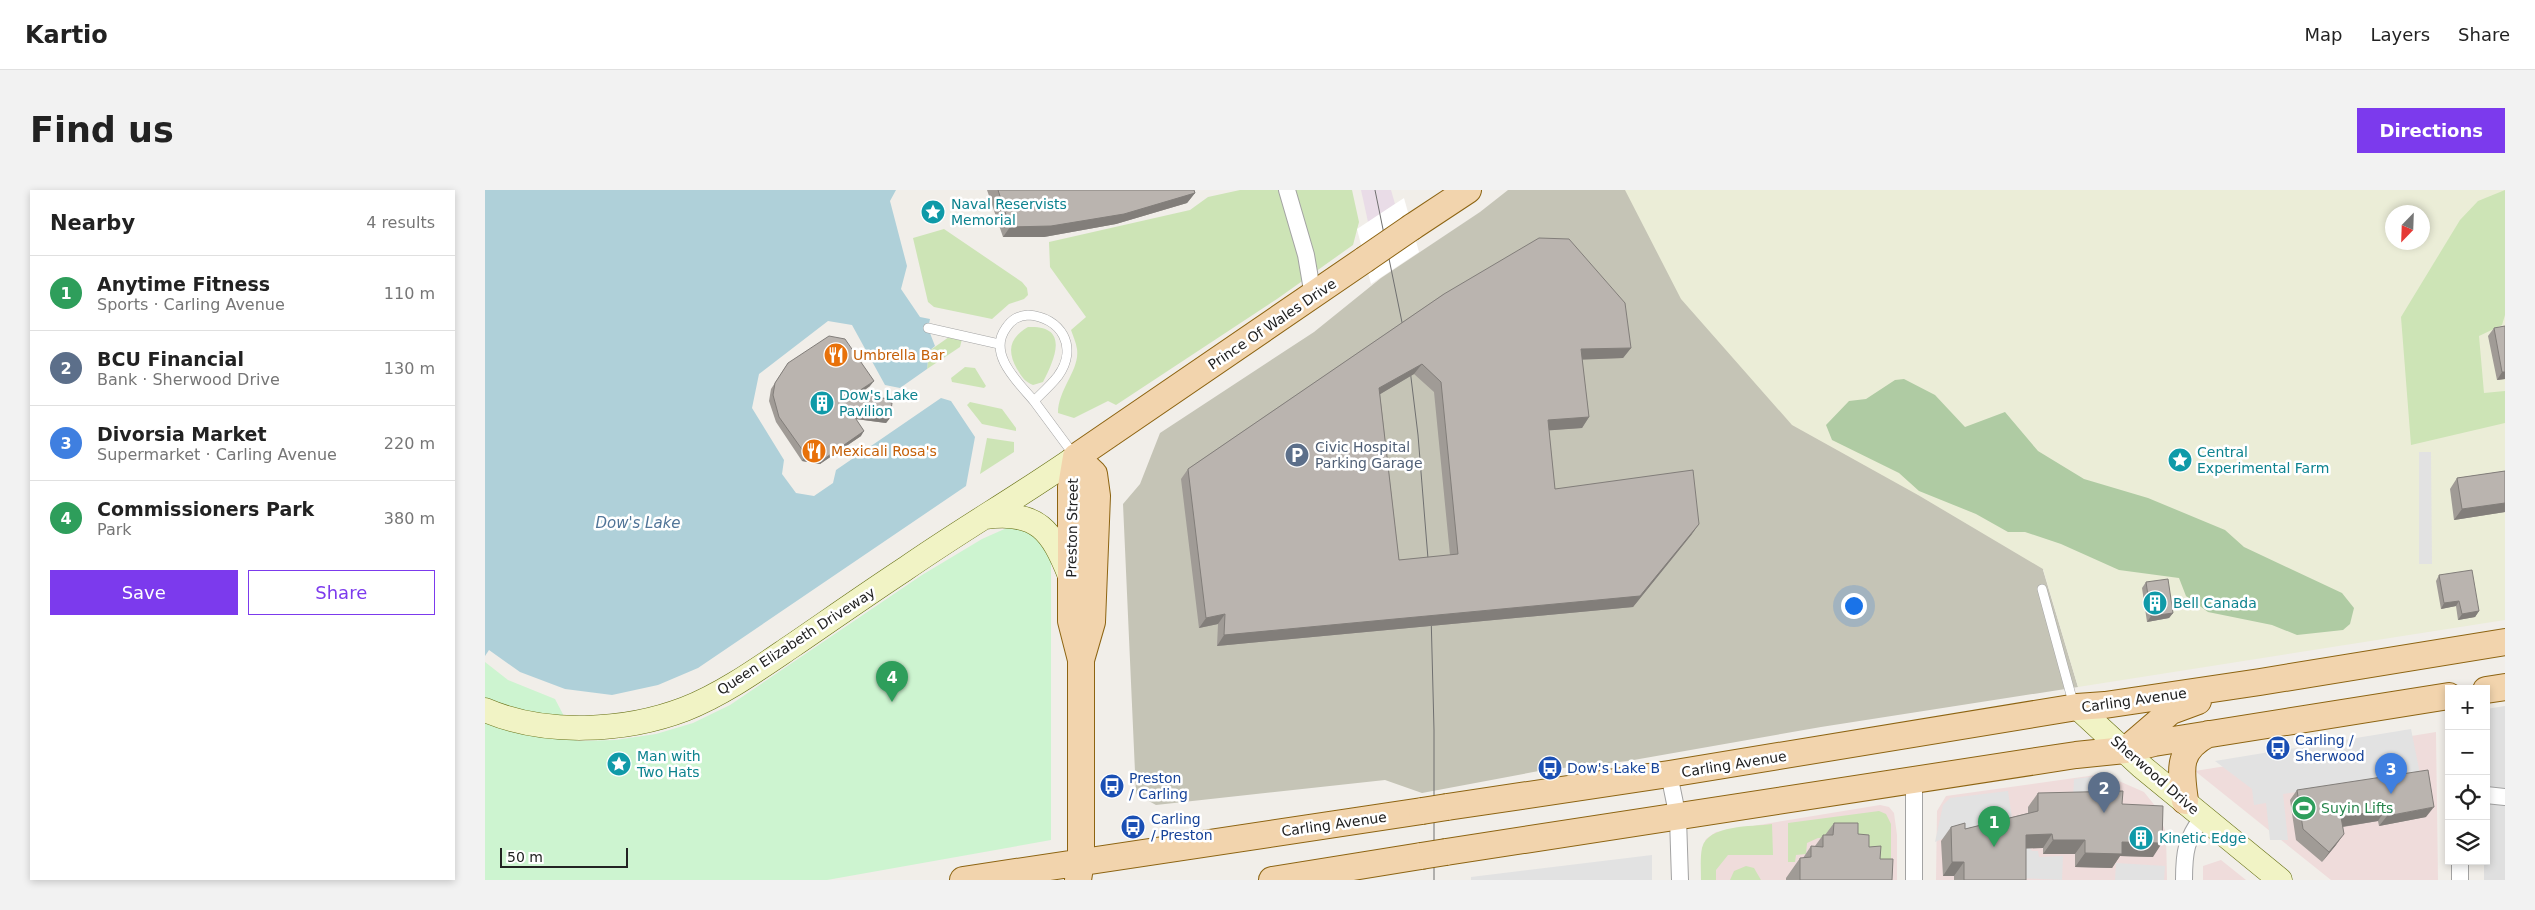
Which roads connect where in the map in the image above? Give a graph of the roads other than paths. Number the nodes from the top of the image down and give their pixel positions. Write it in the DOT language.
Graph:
graph roads {
  1 [pos="1287,190"];
  2 [pos="1468,190"];
  3 [pos="1313,296"];
  4 [pos="928,328"];
  5 [pos="999,344"];
  6 [pos="1034,401"];
  7 [pos="1076,457"];
  8 [pos="985,517"];
  9 [pos="1070,576"];
  10 [pos="2042,589"];
  11 [pos="2505,642"];
  12 [pos="1081,660"];
  13 [pos="2260,682"];
  14 [pos="2505,687"];
  15 [pos="2490,689"];
  16 [pos="2445,697"];
  17 [pos="2077,707"];
  18 [pos="485,710"];
  19 [pos="2208,734"];
  20 [pos="2125,750"];
  21 [pos="1669,774"];
  22 [pos="1914,780"];
  23 [pos="2490,795"];
  24 [pos="2505,797"];
  25 [pos="2194,809"];
  26 [pos="1679,818"];
  27 [pos="2460,865"];
  28 [pos="1079,870"];
  29 [pos="963,880"];
  30 [pos="1272,880"];
  31 [pos="1679,880"];
  32 [pos="1914,880"];
  33 [pos="2184,880"];
  34 [pos="2280,880"];
  35 [pos="2459,880"];
  1 -- 3 [label="street"];
  2 -- 3 [label="main road, Prince Of Wales Drive, bridge"];
  3 -- 7 [label="main road, Prince Of Wales Drive"];
  4 -- 5 [label="lane"];
  5 -- 6 [label="lane"];
  5 -- 6 [label="lane"];
  6 -- 7 [label="lane"];
  7 -- 8 [label="main road, Queen Elizabeth Driveway"];
  7 -- 9 [label="main road, Preston Street"];
  7 -- 12 [label="main road, Preston Street"];
  8 -- 9 [label="main road"];
  8 -- 18 [label="main road, Queen Elizabeth Driveway"];
  9 -- 12 [label="main road, Preston Street"];
  10 -- 17 [label="lane"];
  11 -- 13 [label="main road, Carling Avenue"];
  12 -- 28 [label="main road, Preston Street"];
  13 -- 17 [label="main road, Carling Avenue"];
  13 -- 20 [label="main road"];
  14 -- 15 [label="main road"];
  16 -- 19 [label="main road"];
  17 -- 20 [label="main road, Sherwood Drive"];
  17 -- 21 [label="main road, Carling Avenue"];
  19 -- 20 [label="main road"];
  19 -- 25 [label="main road"];
  20 -- 22 [label="main road"];
  20 -- 25 [label="main road, Sherwood Drive"];
  21 -- 26 [label="street"];
  21 -- 28 [label="main road, Carling Avenue"];
  22 -- 26 [label="main road"];
  22 -- 32 [label="street"];
  23 -- 24 [label="street"];
  25 -- 33 [label="street"];
  25 -- 34 [label="main road, Sherwood Drive"];
  26 -- 30 [label="main road"];
  26 -- 31 [label="street"];
  27 -- 35 [label="street"];
  28 -- 29 [label="main road, Carling Avenue"];
}
